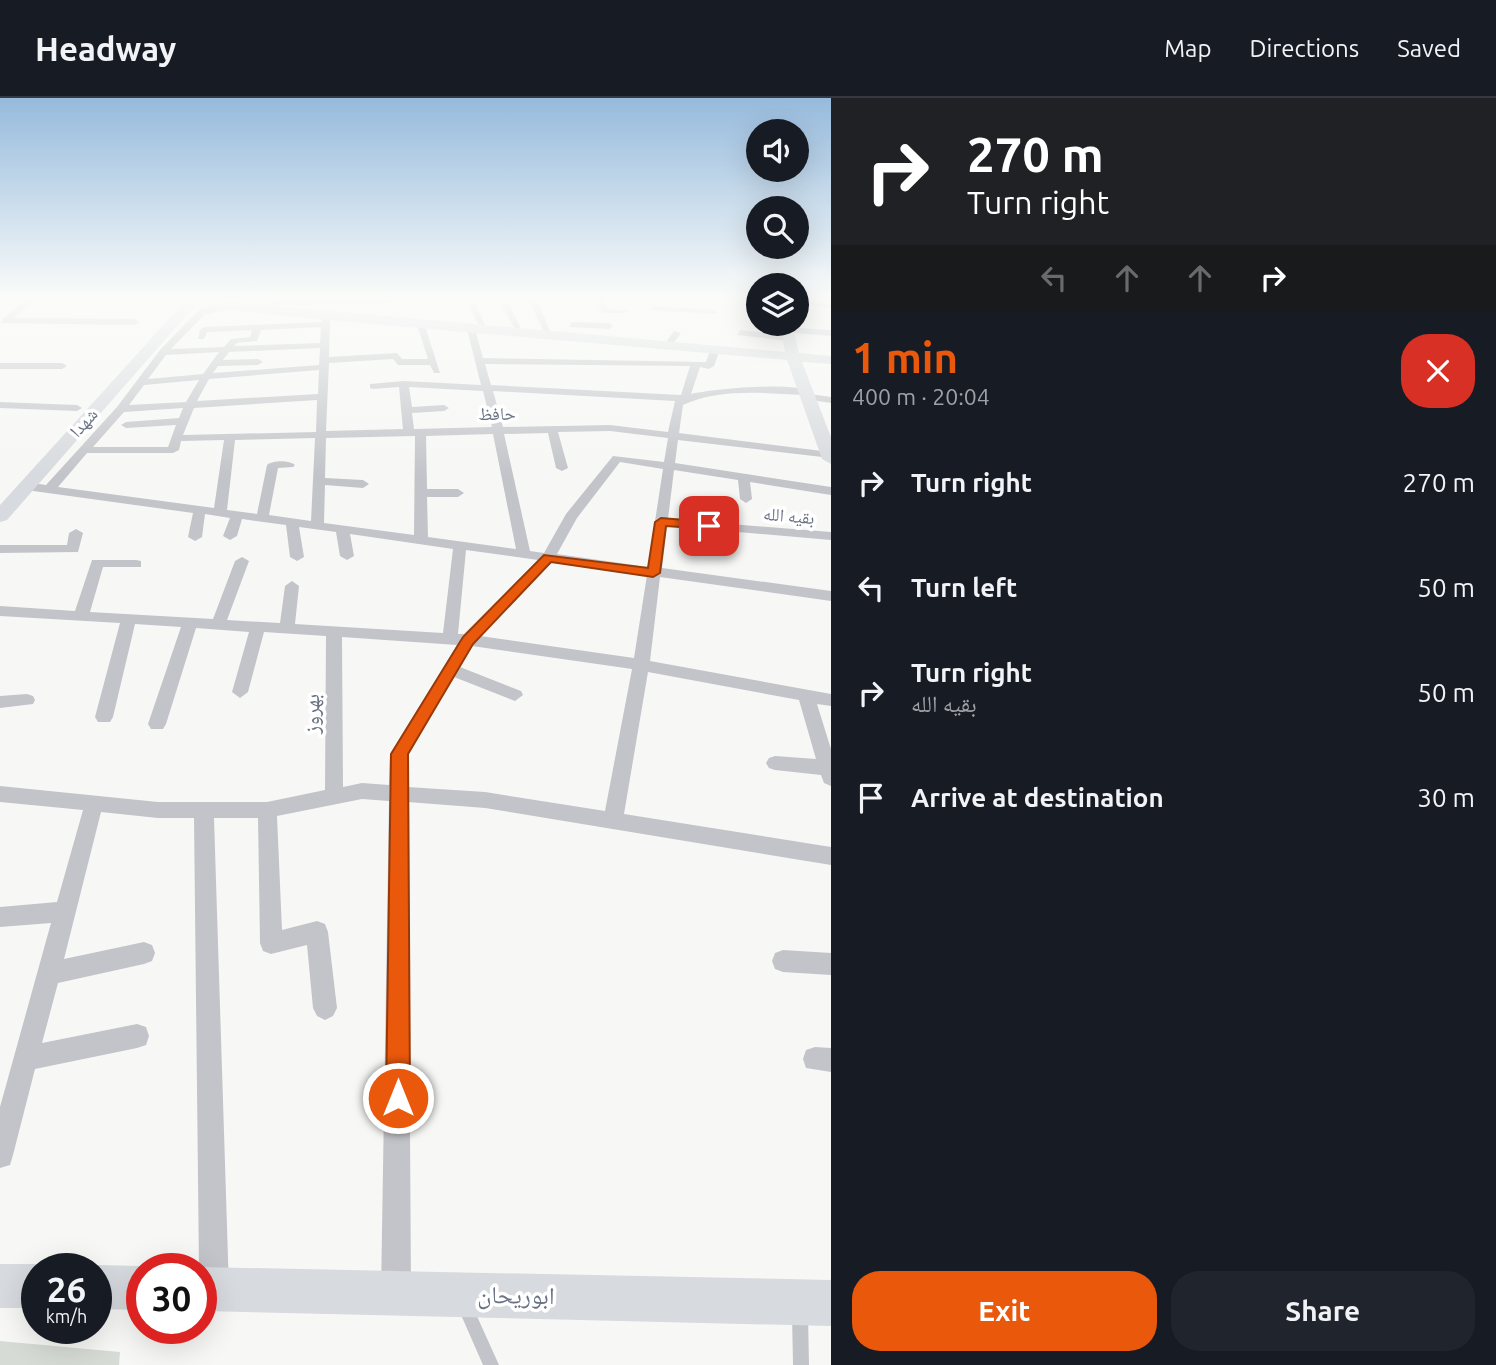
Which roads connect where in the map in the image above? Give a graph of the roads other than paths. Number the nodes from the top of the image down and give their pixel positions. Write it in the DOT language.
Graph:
graph roads {
  1 [pos="128,357"];
  2 [pos="140,357"];
  3 [pos="159,357"];
  4 [pos="220,357"];
  5 [pos="324,357"];
  6 [pos="387,357"];
  7 [pos="397,357"];
  8 [pos="432,357"];
  9 [pos="478,357"];
  10 [pos="710,357"];
  11 [pos="793,357"];
  12 [pos="795,357"];
  13 [pos="831,360"];
  14 [pos="479,361"];
  15 [pos="258,362"];
  16 [pos="434,362"];
  17 [pos="216,363"];
  18 [pos="696,363"];
  19 [pos="324,364"];
  20 [pos="0,366"];
  21 [pos="62,366"];
  22 [pos="205,378"];
  23 [pos="101,382"];
  24 [pos="142,382"];
  25 [pos="118,383"];
  26 [pos="404,384"];
  27 [pos="373,386"];
  28 [pos="443,386"];
  29 [pos="486,388"];
  30 [pos="808,395"];
  31 [pos="322,397"];
  32 [pos="685,398"];
  33 [pos="831,400"];
  34 [pos="0,405"];
  35 [pos="192,405"];
  36 [pos="77,408"];
  37 [pos="444,408"];
  38 [pos="121,409"];
  39 [pos="407,410"];
  40 [pos="184,421"];
  41 [pos="126,425"];
  42 [pos="552,429"];
  43 [pos="498,430"];
  44 [pos="415,432"];
  45 [pos="321,433"];
  46 [pos="673,435"];
  47 [pos="176,438"];
  48 [pos="230,439"];
  49 [pos="82,450"];
  50 [pos="37,451"];
  51 [pos="830,457"];
  52 [pos="669,464"];
  53 [pos="289,465"];
  54 [pos="562,468"];
  55 [pos="743,476"];
  56 [pos="319,481"];
  57 [pos="769,481"];
  58 [pos="363,484"];
  59 [pos="794,485"];
  60 [pos="26,486"];
  61 [pos="421,487"];
  62 [pos="456,487"];
  63 [pos="49,489"];
  64 [pos="831,491"];
  65 [pos="777,497"];
  66 [pos="746,499"];
  67 [pos="802,499"];
  68 [pos="200,509"];
  69 [pos="220,512"];
  70 [pos="238,514"];
  71 [pos="0,516"];
  72 [pos="262,518"];
  73 [pos="292,522"];
  74 [pos="661,522"];
  75 [pos="317,525"];
  76 [pos="342,528"];
  77 [pos="76,533"];
  78 [pos="230,536"];
  79 [pos="831,536"];
  80 [pos="195,537"];
  81 [pos="421,539"];
  82 [pos="460,545"];
  83 [pos="0,550"];
  84 [pos="523,554"];
  85 [pos="347,556"];
  86 [pos="297,557"];
  87 [pos="548,558"];
  88 [pos="242,561"];
  89 [pos="136,564"];
  90 [pos="653,573"];
  91 [pos="292,586"];
  92 [pos="831,596"];
  93 [pos="0,611"];
  94 [pos="81,616"];
  95 [pos="129,619"];
  96 [pos="190,623"];
  97 [pos="218,625"];
  98 [pos="258,627"];
  99 [pos="287,629"];
  100 [pos="334,632"];
  101 [pos="459,640"];
  102 [pos="642,665"];
  103 [pos="450,669"];
  104 [pos="240,692"];
  105 [pos="515,695"];
  106 [pos="806,695"];
  107 [pos="27,700"];
  108 [pos="831,700"];
  109 [pos="0,702"];
  110 [pos="104,718"];
  111 [pos="157,724"];
  112 [pos="775,763"];
  113 [pos="830,773"];
  114 [pos="0,794"];
  115 [pos="401,794"];
  116 [pos="334,797"];
  117 [pos="94,804"];
  118 [pos="204,810"];
  119 [pos="267,810"];
  120 [pos="614,821"];
  121 [pos="831,856"];
  122 [pos="65,912"];
  123 [pos="0,917"];
  124 [pos="144,953"];
  125 [pos="783,961"];
  126 [pos="831,964"];
  127 [pos="48,974"];
  128 [pos="325,1008"];
  129 [pos="137,1036"];
  130 [pos="26,1059"];
  131 [pos="0,1155"];
  132 [pos="208,1253"];
  133 [pos="0,1286"];
  134 [pos="21,1286"];
  135 [pos="217,1289"];
  136 [pos="396,1292"];
  137 [pos="460,1294"];
  138 [pos="815,1303"];
  139 [pos="491,1365"];
  140 [pos="802,1365"];
  1 -- 23 [label="street, شهدا"];
  2 -- 25 [label="main road, شهدا"];
  3 -- 24 [label="street"];
  4 -- 17 [label="street"];
  5 -- 19 [label="street"];
  6 -- 19 [label="street"];
  7 -- 16 [label="street"];
  8 -- 16 [label="street"];
  9 -- 14 [label="street"];
  10 -- 18 [label="street"];
  11 -- 30 [label="street"];
  12 -- 13 [label="street"];
  14 -- 18 [label="street"];
  14 -- 29 [label="street"];
  15 -- 17 [label="street"];
  16 -- 28 [label="street"];
  17 -- 22 [label="street"];
  18 -- 32 [label="street"];
  19 -- 22 [label="street"];
  19 -- 31 [label="street"];
  20 -- 21 [label="street"];
  22 -- 24 [label="street"];
  22 -- 35 [label="street"];
  23 -- 25 [label="street"];
  23 -- 36 [label="street, شهدا"];
  24 -- 38 [label="street"];
  25 -- 60 [label="main road, شهدا"];
  26 -- 27 [label="street"];
  26 -- 28 [label="street"];
  26 -- 39 [label="street"];
  28 -- 29 [label="street"];
  29 -- 32 [label="street"];
  29 -- 43 [label="street"];
  30 -- 32 [label="street"];
  30 -- 33 [label="street"];
  30 -- 51 [label="street"];
  31 -- 35 [label="street"];
  31 -- 45 [label="street"];
  32 -- 46 [label="street"];
  34 -- 36 [label="street"];
  35 -- 38 [label="street"];
  35 -- 40 [label="street"];
  36 -- 50 [label="street, شهدا"];
  37 -- 39 [label="street"];
  38 -- 49 [label="street"];
  39 -- 44 [label="street"];
  40 -- 41 [label="street"];
  40 -- 47 [label="street"];
  42 -- 43 [label="street, حافظ"];
  42 -- 46 [label="street, حافظ"];
  42 -- 54 [label="street"];
  43 -- 44 [label="street, حافظ"];
  43 -- 84 [label="street"];
  44 -- 45 [label="street, حافظ"];
  44 -- 61 [label="street"];
  45 -- 48 [label="street, حافظ"];
  45 -- 56 [label="street"];
  46 -- 51 [label="street, حافظ"];
  46 -- 52 [label="street"];
  47 -- 48 [label="street, حافظ"];
  47 -- 49 [label="street"];
  48 -- 69 [label="street"];
  49 -- 63 [label="street"];
  52 -- 55 [label="street"];
  52 -- 74 [label="street"];
  52 -- 87 [label="street"];
  53 -- 72 [label="street"];
  55 -- 57 [label="street"];
  55 -- 66 [label="street"];
  56 -- 58 [label="street"];
  56 -- 75 [label="street"];
  57 -- 59 [label="street"];
  57 -- 65 [label="street"];
  59 -- 64 [label="street"];
  59 -- 67 [label="street"];
  60 -- 63 [label="street"];
  60 -- 71 [label="main road, شهدا"];
  61 -- 62 [label="street"];
  61 -- 81 [label="street"];
  63 -- 68 [label="street"];
  68 -- 69 [label="street"];
  68 -- 80 [label="street"];
  69 -- 70 [label="street"];
  70 -- 72 [label="street"];
  70 -- 78 [label="street"];
  72 -- 73 [label="street"];
  73 -- 75 [label="street"];
  73 -- 86 [label="street"];
  74 -- 79 [label="street, بقیه الله"];
  74 -- 90 [label="street"];
  75 -- 76 [label="street"];
  76 -- 81 [label="street"];
  76 -- 85 [label="street"];
  77 -- 83 [label="street"];
  81 -- 82 [label="street"];
  82 -- 84 [label="street"];
  82 -- 101 [label="street"];
  84 -- 87 [label="street"];
  87 -- 90 [label="street"];
  87 -- 101 [label="street"];
  88 -- 97 [label="street"];
  89 -- 94 [label="street"];
  90 -- 92 [label="street"];
  90 -- 102 [label="street"];
  91 -- 99 [label="street"];
  93 -- 94 [label="street"];
  94 -- 95 [label="street"];
  95 -- 96 [label="street"];
  95 -- 110 [label="street"];
  96 -- 97 [label="street"];
  96 -- 111 [label="street"];
  97 -- 98 [label="street"];
  98 -- 99 [label="street"];
  98 -- 104 [label="street"];
  99 -- 100 [label="street"];
  100 -- 101 [label="street"];
  100 -- 116 [label="street, بهروز"];
  101 -- 102 [label="street"];
  101 -- 103 [label="street"];
  102 -- 106 [label="street"];
  102 -- 120 [label="street"];
  103 -- 105 [label="street"];
  103 -- 115 [label="street"];
  106 -- 108 [label="street"];
  106 -- 113 [label="street"];
  107 -- 109 [label="street"];
  112 -- 113 [label="street"];
  114 -- 117 [label="street"];
  115 -- 116 [label="street"];
  115 -- 120 [label="street"];
  115 -- 136 [label="street"];
  116 -- 119 [label="street"];
  117 -- 118 [label="street"];
  117 -- 122 [label="street"];
  118 -- 119 [label="street"];
  118 -- 132 [label="street"];
  119 -- 128 [label="street"];
  120 -- 121 [label="street"];
  122 -- 123 [label="street"];
  122 -- 127 [label="street"];
  124 -- 127 [label="street"];
  125 -- 126 [label="street"];
  127 -- 130 [label="street"];
  129 -- 130 [label="street"];
  130 -- 131 [label="street"];
  133 -- 134 [label="street"];
  135 -- 136 [label="street, ابوریحان"];
  136 -- 137 [label="street, ابوریحان"];
  137 -- 138 [label="street, ابوریحان"];
  137 -- 139 [label="lane"];
  138 -- 140 [label="lane"];
}
